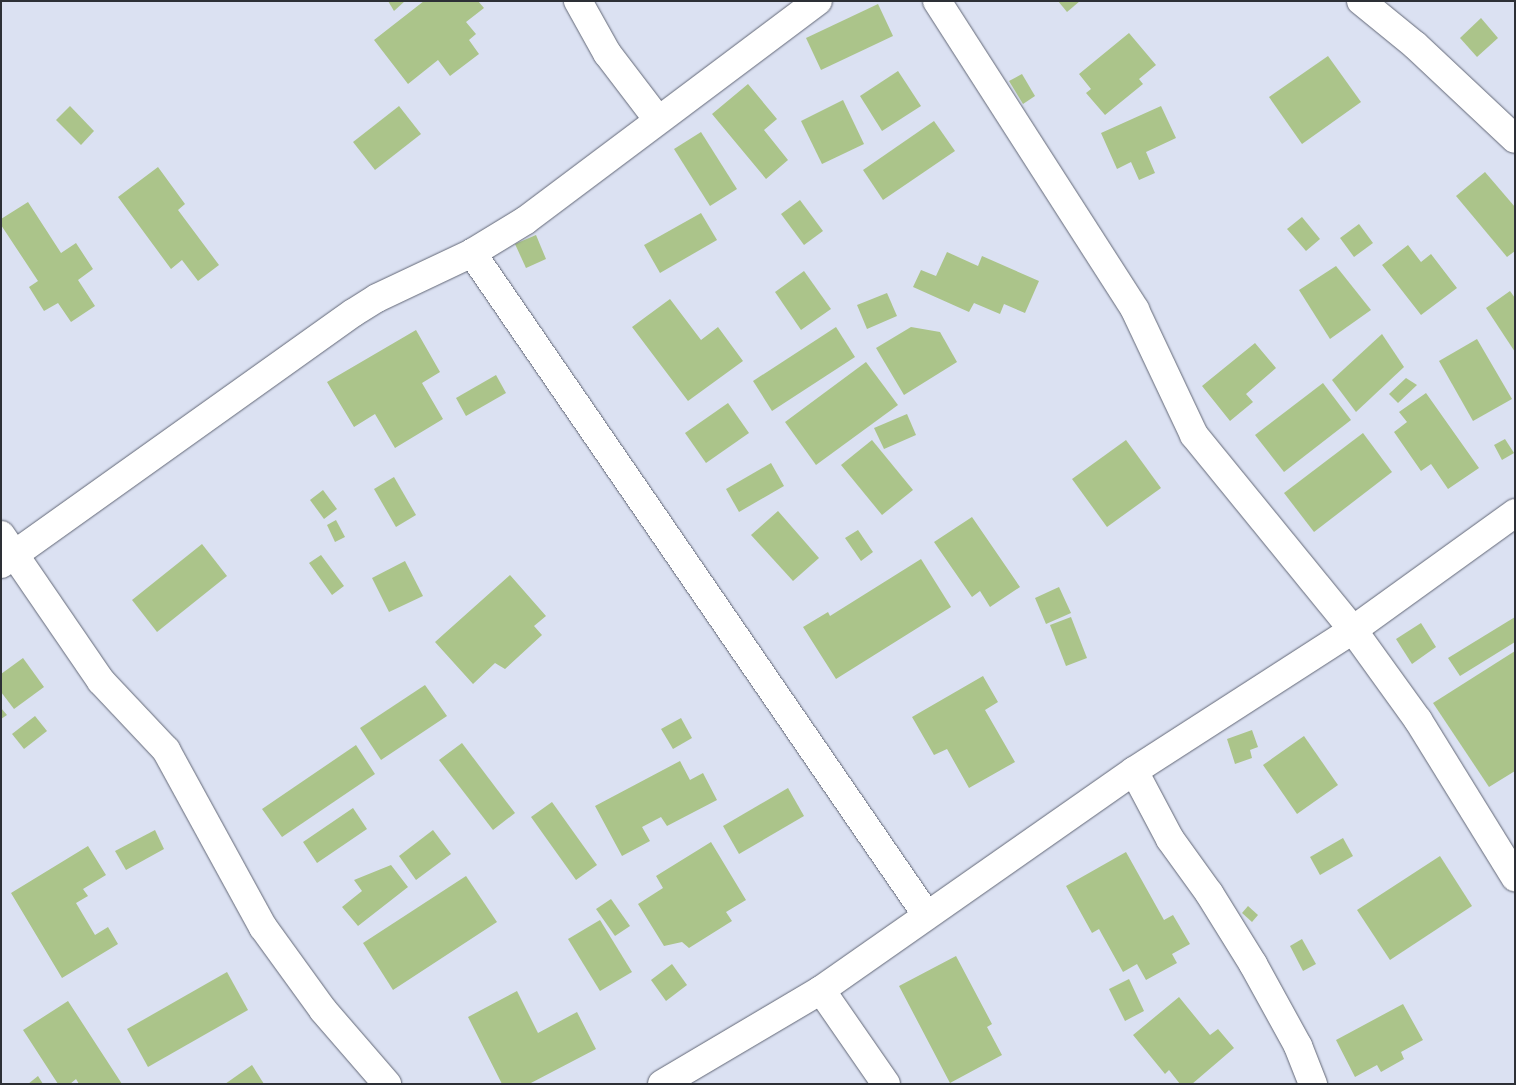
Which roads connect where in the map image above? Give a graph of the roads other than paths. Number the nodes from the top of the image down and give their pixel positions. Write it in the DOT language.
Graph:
graph roads {
  1 [pos="578,1"];
  2 [pos="818,1"];
  3 [pos="937,1"];
  4 [pos="1361,1"];
  5 [pos="658,120"];
  6 [pos="1515,139"];
  7 [pos="472,253"];
  8 [pos="1515,513"];
  9 [pos="6,551"];
  10 [pos="1354,630"];
  11 [pos="1134,771"];
  12 [pos="1515,877"];
  13 [pos="926,914"];
  14 [pos="821,990"];
  15 [pos="387,1084"];
  16 [pos="662,1084"];
  17 [pos="886,1084"];
  18 [pos="1314,1084"];
  1 -- 5 [label="street"];
  2 -- 5 [label="street"];
  3 -- 10 [label="street"];
  4 -- 6 [label="street"];
  5 -- 7 [label="street"];
  7 -- 9 [label="street"];
  7 -- 13 [label="street"];
  8 -- 10 [label="street"];
  9 -- 15 [label="street"];
  10 -- 11 [label="street"];
  10 -- 12 [label="street"];
  11 -- 13 [label="street"];
  11 -- 18 [label="street"];
  13 -- 14 [label="street"];
  14 -- 16 [label="street"];
  14 -- 17 [label="street"];
}
